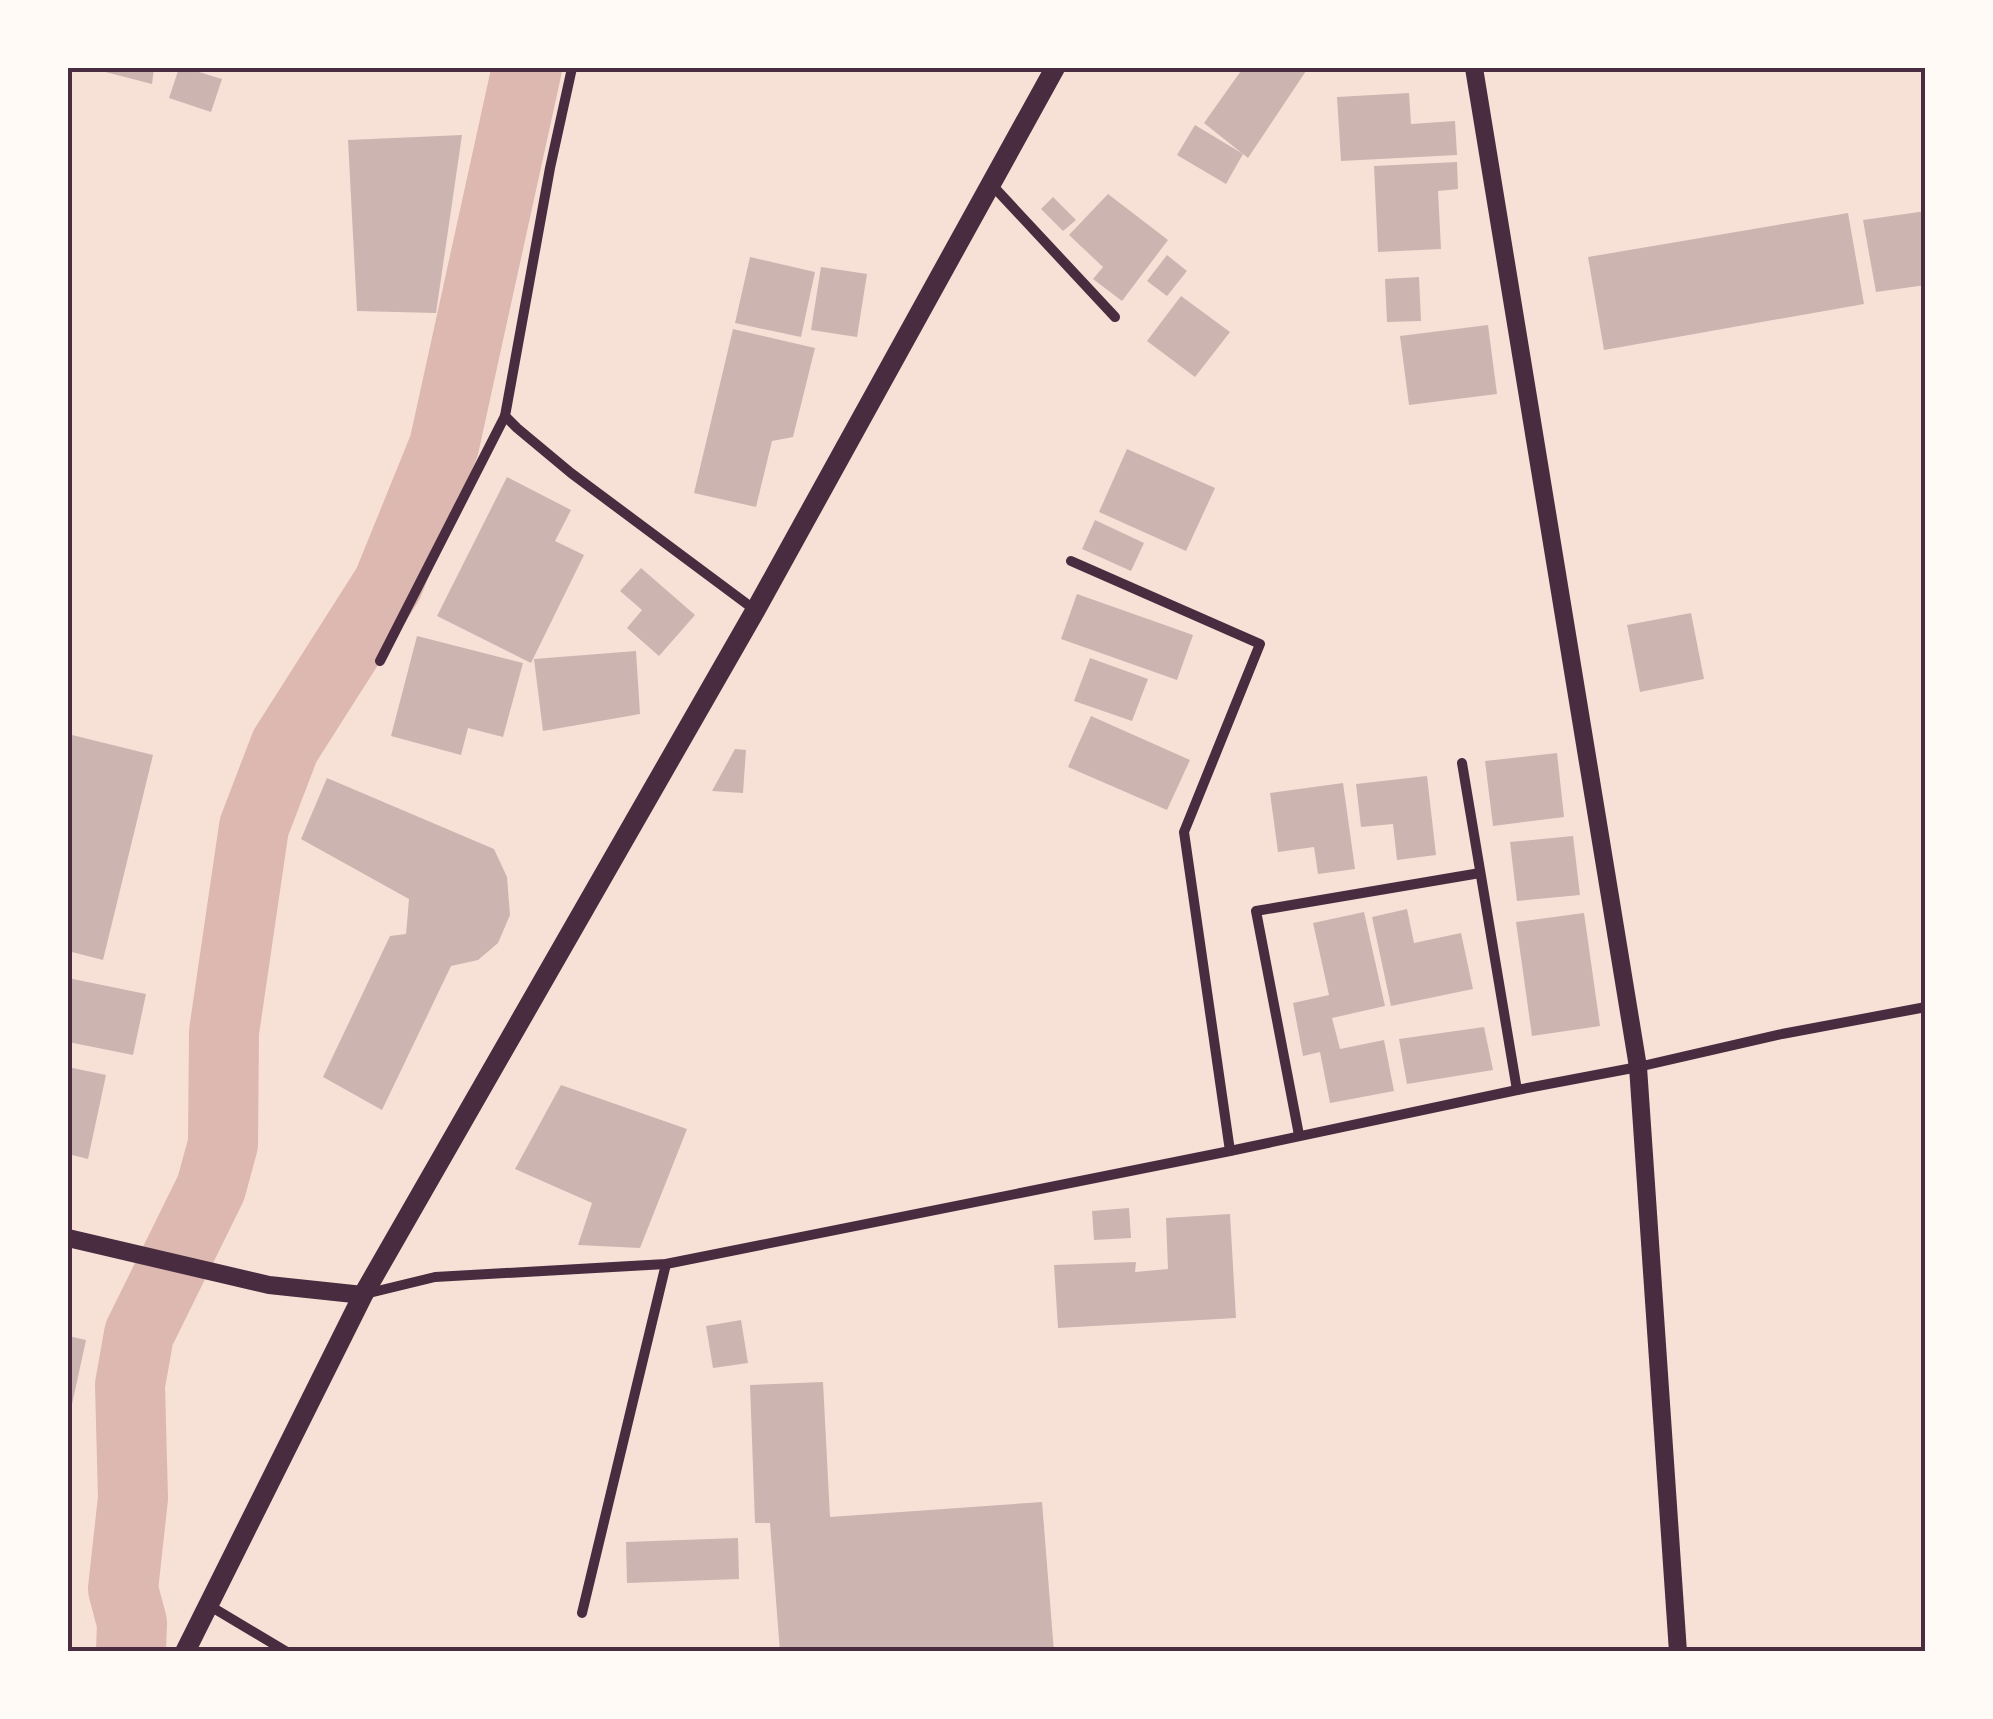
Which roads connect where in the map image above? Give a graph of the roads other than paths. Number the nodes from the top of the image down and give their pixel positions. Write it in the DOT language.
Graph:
graph roads {
  1 [pos="572,68"];
  2 [pos="1055,68"];
  3 [pos="1474,68"];
  4 [pos="991,184"];
  5 [pos="1115,317"];
  6 [pos="505,416"];
  7 [pos="1071,561"];
  8 [pos="756,611"];
  9 [pos="380,662"];
  10 [pos="1462,763"];
  11 [pos="1480,874"];
  12 [pos="1926,1007"];
  13 [pos="1638,1067"];
  14 [pos="1517,1090"];
  15 [pos="1298,1135"];
  16 [pos="1230,1151"];
  17 [pos="68,1238"];
  18 [pos="666,1264"];
  19 [pos="363,1294"];
  20 [pos="210,1606"];
  21 [pos="582,1613"];
  22 [pos="185,1652"];
  23 [pos="288,1652"];
  24 [pos="1678,1652"];
  1 -- 6 [label="street"];
  2 -- 4 [label="main road"];
  3 -- 13 [label="street"];
  4 -- 5 [label="street"];
  4 -- 8 [label="main road"];
  6 -- 8 [label="street"];
  6 -- 9 [label="street"];
  7 -- 16 [label="street"];
  8 -- 19 [label="main road"];
  10 -- 11 [label="street"];
  11 -- 14 [label="street"];
  11 -- 15 [label="street"];
  12 -- 13 [label="street"];
  13 -- 14 [label="street"];
  13 -- 24 [label="street"];
  14 -- 15 [label="street"];
  15 -- 16 [label="street"];
  16 -- 18 [label="street"];
  17 -- 19 [label="street"];
  18 -- 19 [label="street"];
  18 -- 21 [label="street"];
  19 -- 20 [label="main road"];
  20 -- 22 [label="main road"];
  20 -- 23 [label="street"];
}
